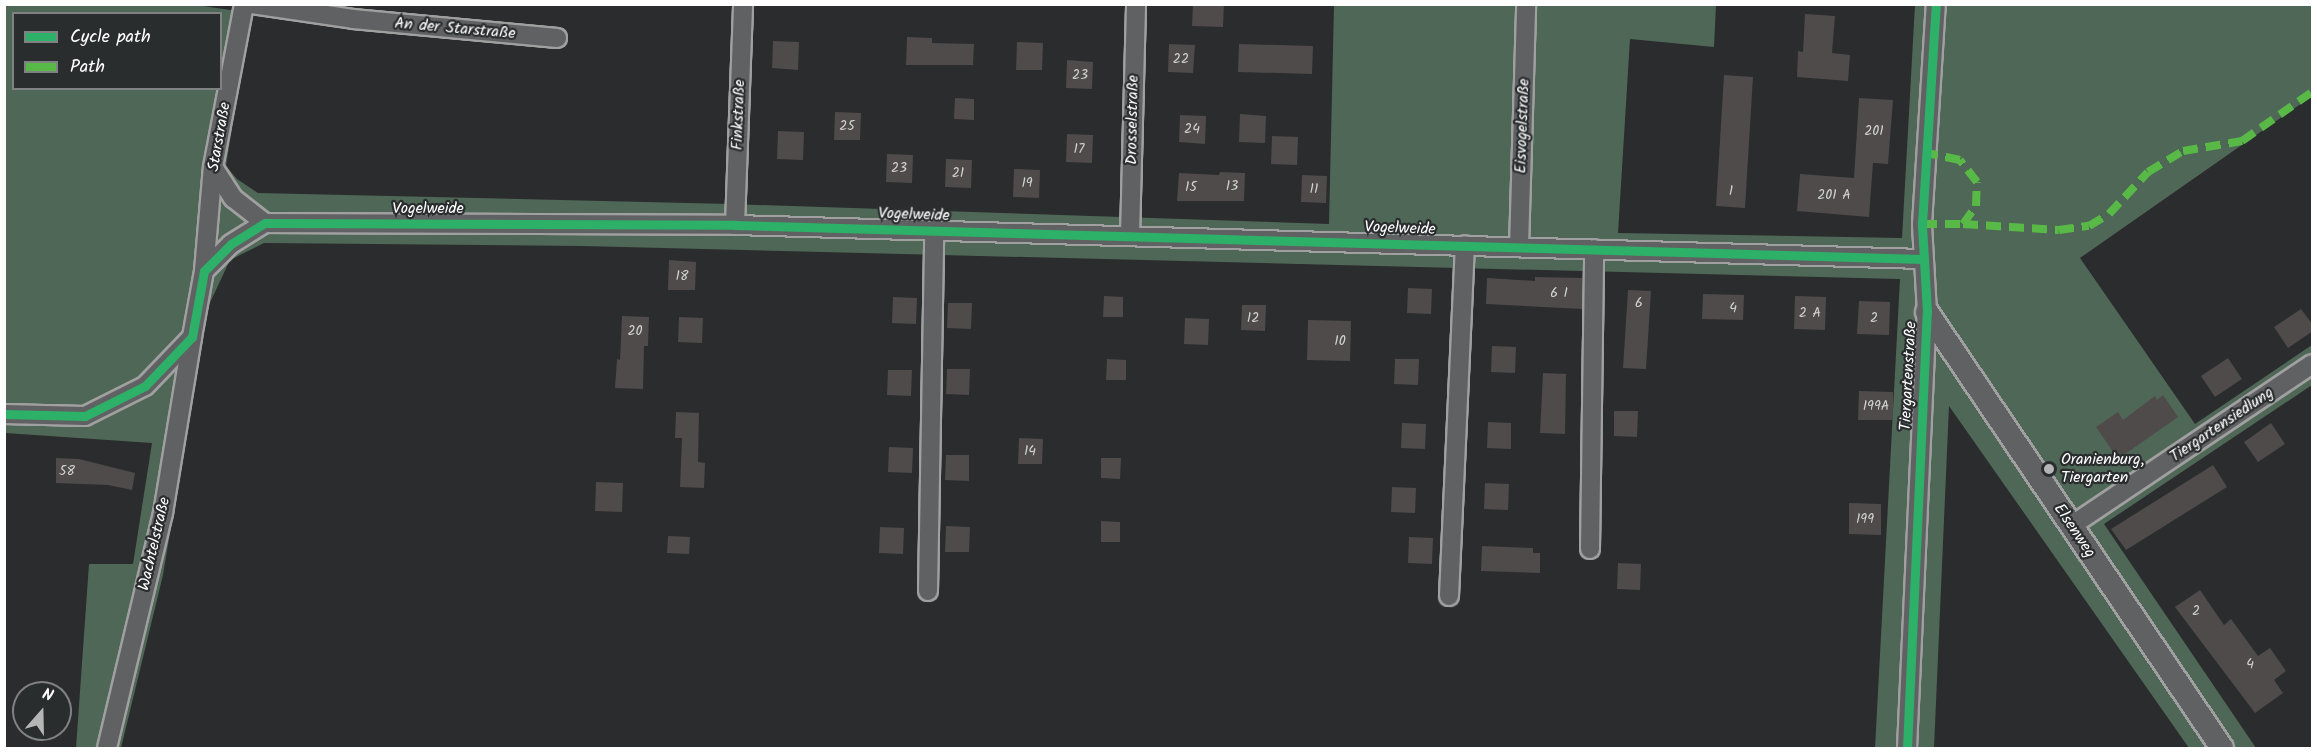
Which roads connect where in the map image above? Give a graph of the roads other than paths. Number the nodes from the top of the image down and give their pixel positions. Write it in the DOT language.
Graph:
graph roads {
  1 [pos="244,4"];
  2 [pos="252,4"];
  3 [pos="743,4"];
  4 [pos="1136,4"];
  5 [pos="1526,4"];
  6 [pos="1936,4"];
  7 [pos="353,12"];
  8 [pos="557,38"];
  9 [pos="213,167"];
  10 [pos="265,223"];
  11 [pos="735,225"];
  12 [pos="934,231"];
  13 [pos="1130,236"];
  14 [pos="1465,245"];
  15 [pos="1519,247"];
  16 [pos="1594,249"];
  17 [pos="1923,259"];
  18 [pos="204,271"];
  19 [pos="1927,312"];
  20 [pos="192,337"];
  21 [pos="2313,364"];
  22 [pos="4,414"];
  23 [pos="2071,526"];
  24 [pos="1590,549"];
  25 [pos="928,591"];
  26 [pos="1449,596"];
  27 [pos="106,748"];
  28 [pos="1907,748"];
  29 [pos="2223,748"];
  1 -- 9 [label="street, Starstraße"];
  2 -- 7 [label="street, An der Starstraße"];
  3 -- 11 [label="street, Finkstraße"];
  4 -- 13 [label="street, Drosselstraße"];
  5 -- 15 [label="street, Eisvogelstraße"];
  6 -- 17 [label="street, Tiergartenstraße"];
  7 -- 8 [label="street, An der Starstraße"];
  9 -- 10 [label="street"];
  9 -- 18 [label="street, Starstraße"];
  10 -- 11 [label="street, Vogelweide"];
  10 -- 18 [label="street"];
  11 -- 12 [label="street, Vogelweide"];
  12 -- 13 [label="street, Vogelweide"];
  12 -- 25 [label="street, Vogelweide"];
  13 -- 14 [label="street, Vogelweide"];
  14 -- 15 [label="street, Vogelweide"];
  14 -- 26 [label="street"];
  15 -- 16 [label="street, Vogelweide"];
  16 -- 17 [label="street, Vogelweide"];
  16 -- 24 [label="street"];
  17 -- 19 [label="street, Tiergartenstraße"];
  18 -- 20 [label="street"];
  19 -- 23 [label="street, Elsenweg"];
  19 -- 28 [label="street, Tiergartenstraße"];
  20 -- 22 [label="street"];
  20 -- 27 [label="street, Wachtelstraße"];
  21 -- 23 [label="street, Tiergartensiedlung"];
  23 -- 29 [label="street, Elsenweg"];
}
